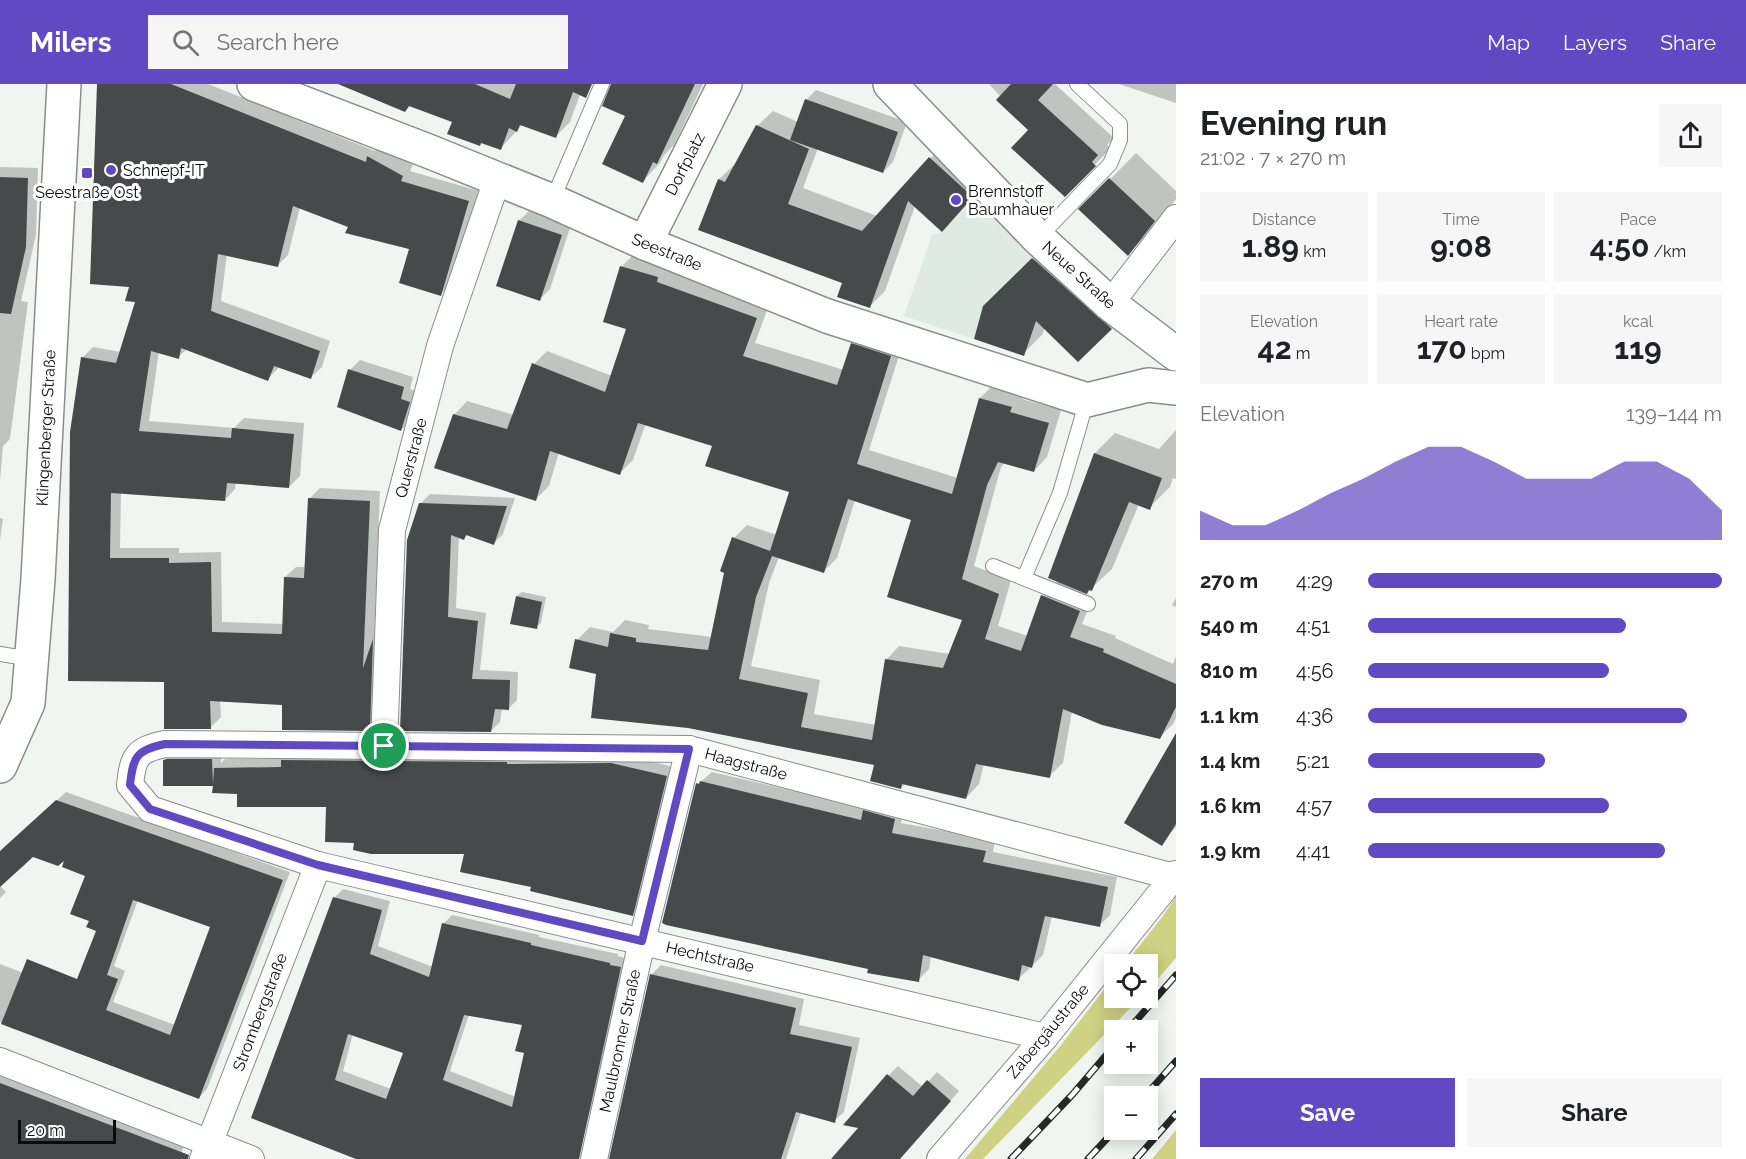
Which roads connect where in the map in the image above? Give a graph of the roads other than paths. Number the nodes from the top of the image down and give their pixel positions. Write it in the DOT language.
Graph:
graph roads {
  1 [pos="64,84"];
  2 [pos="255,84"];
  3 [pos="602,84"];
  4 [pos="725,84"];
  5 [pos="890,84"];
  6 [pos="1077,84"];
  7 [pos="497,180"];
  8 [pos="552,201"];
  9 [pos="1176,218"];
  10 [pos="1038,238"];
  11 [pos="645,243"];
  12 [pos="1110,304"];
  13 [pos="1176,354"];
  14 [pos="1176,388"];
  15 [pos="1088,400"];
  16 [pos="993,566"];
  17 [pos="1024,578"];
  18 [pos="1088,604"];
  19 [pos="15,656"];
  20 [pos="384,746"];
  21 [pos="689,749"];
  22 [pos="132,763"];
  23 [pos="0,766"];
  24 [pos="318,865"];
  25 [pos="1175,875"];
  26 [pos="642,941"];
  27 [pos="1045,1037"];
  28 [pos="0,1061"];
  29 [pos="206,1151"];
  30 [pos="251,1159"];
  31 [pos="594,1159"];
  32 [pos="940,1159"];
  1 -- 19 [label="street, Klingenberger Straße"];
  2 -- 7 [label="street, Seestraße"];
  3 -- 8 [label="lane"];
  4 -- 11 [label="street, Dorfplatz"];
  5 -- 10 [label="street, Neue Straße"];
  6 -- 10 [label="lane"];
  7 -- 8 [label="street, Seestraße"];
  7 -- 20 [label="street, Querstraße"];
  8 -- 11 [label="street, Seestraße"];
  9 -- 12 [label="street"];
  10 -- 12 [label="street, Neue Straße"];
  11 -- 15 [label="street, Seestraße"];
  12 -- 13 [label="street, Neue Straße"];
  14 -- 15 [label="street"];
  15 -- 17 [label="lane"];
  16 -- 17 [label="lane"];
  17 -- 18 [label="lane"];
  19 -- 23 [label="street, Klingenberger Straße"];
  20 -- 21 [label="street, Haagstraße"];
  20 -- 22 [label="street, Haagstraße"];
  21 -- 25 [label="street, Haagstraße"];
  21 -- 26 [label="street, Maulbronner Straße"];
  22 -- 24 [label="street, Hechtstraße"];
  24 -- 26 [label="street, Hechtstraße"];
  24 -- 29 [label="street, Strombergstraße"];
  25 -- 27 [label="street, Zabergäustraße"];
  26 -- 27 [label="street, Hechtstraße"];
  26 -- 31 [label="street, Maulbronner Straße"];
  27 -- 32 [label="street, Zabergäustraße"];
  28 -- 29 [label="street"];
  29 -- 30 [label="street"];
}
